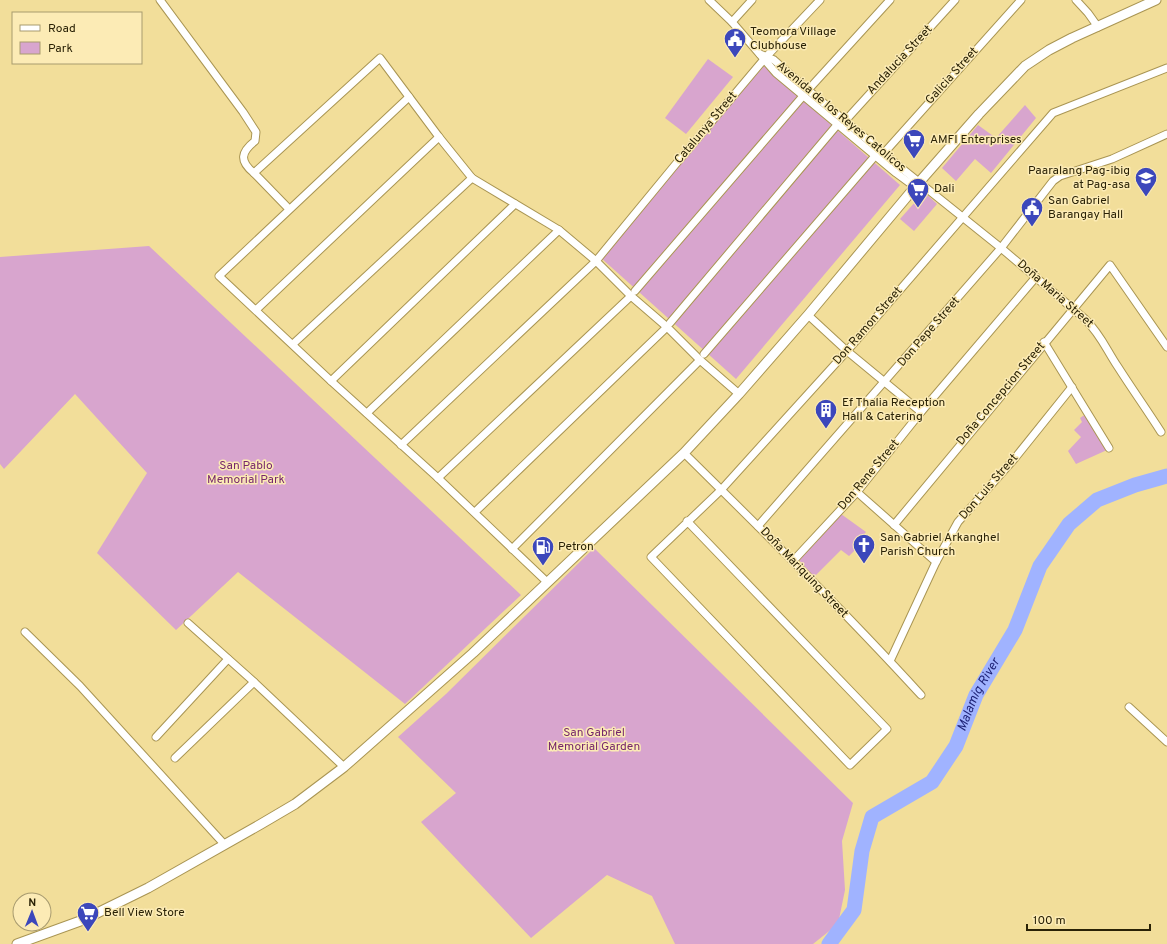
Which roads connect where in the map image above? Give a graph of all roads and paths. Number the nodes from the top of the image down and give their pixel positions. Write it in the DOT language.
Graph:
graph roads {
  1 [pos="160,0"];
  2 [pos="709,0"];
  3 [pos="752,0"];
  4 [pos="820,0"];
  5 [pos="890,0"];
  6 [pos="955,0"];
  7 [pos="1020,0"];
  8 [pos="1076,0"];
  9 [pos="1156,0"];
  10 [pos="732,22"];
  11 [pos="1098,27"];
  12 [pos="763,57"];
  13 [pos="1167,68"];
  14 [pos="806,93"];
  15 [pos="409,96"];
  16 [pos="844,121"];
  17 [pos="837,125"];
  18 [pos="1167,134"];
  19 [pos="439,137"];
  20 [pos="884,153"];
  21 [pos="875,156"];
  22 [pos="254,173"];
  23 [pos="472,178"];
  24 [pos="918,184"];
  25 [pos="515,204"];
  26 [pos="289,209"];
  27 [pos="962,217"];
  28 [pos="558,230"];
  29 [pos="1001,248"];
  30 [pos="596,261"];
  31 [pos="1036,277"];
  32 [pos="633,293"];
  33 [pos="1072,309"];
  34 [pos="256,310"];
  35 [pos="808,315"];
  36 [pos="668,325"];
  37 [pos="1044,342"];
  38 [pos="292,344"];
  39 [pos="1167,347"];
  40 [pos="847,352"];
  41 [pos="702,357"];
  42 [pos="331,381"];
  43 [pos="885,382"];
  44 [pos="1072,387"];
  45 [pos="739,394"];
  46 [pos="921,412"];
  47 [pos="367,413"];
  48 [pos="1161,432"];
  49 [pos="401,445"];
  50 [pos="1109,448"];
  51 [pos="684,454"];
  52 [pos="438,478"];
  53 [pos="721,490"];
  54 [pos="857,492"];
  55 [pos="475,512"];
  56 [pos="687,522"];
  57 [pos="894,524"];
  58 [pos="758,526"];
  59 [pos="512,549"];
  60 [pos="793,560"];
  61 [pos="936,562"];
  62 [pos="547,582"];
  63 [pos="188,623"];
  64 [pos="25,632"];
  65 [pos="228,659"];
  66 [pos="890,661"];
  67 [pos="254,682"];
  68 [pos="921,695"];
  69 [pos="1129,707"];
  70 [pos="156,737"];
  71 [pos="1167,742"];
  72 [pos="174,758"];
  73 [pos="344,767"];
  74 [pos="224,844"];
  75 [pos="17,944"];
  1 -- 22 [label="street"];
  2 -- 10 [label="street, Avenida de los Reyes Catolicos"];
  3 -- 10 [label="street"];
  4 -- 12 [label="street, Catalunya Street"];
  5 -- 14 [label="street"];
  6 -- 16 [label="street, Andalucia Street"];
  7 -- 20 [label="street, Galicia Street"];
  8 -- 11 [label="street"];
  9 -- 11 [label="street"];
  10 -- 12 [label="street, Avenida de los Reyes Catolicos"];
  11 -- 24 [label="street"];
  12 -- 14 [label="street, Avenida de los Reyes Catolicos"];
  12 -- 30 [label="street, Catalunya Street"];
  13 -- 27 [label="street, Don Ramon Street"];
  14 -- 16 [label="street, Avenida de los Reyes Catolicos"];
  14 -- 17 [label="street, Avenida de los Reyes Catolicos"];
  14 -- 32 [label="street"];
  15 -- 19 [label="street"];
  15 -- 22 [label="street"];
  15 -- 26 [label="street"];
  16 -- 20 [label="street, Avenida de los Reyes Catolicos"];
  17 -- 21 [label="street, Avenida de los Reyes Catolicos"];
  17 -- 36 [label="street"];
  18 -- 29 [label="street, Don Pepe Street"];
  19 -- 23 [label="street"];
  19 -- 34 [label="street"];
  20 -- 24 [label="street, Avenida de los Reyes Catolicos"];
  21 -- 24 [label="street, Avenida de los Reyes Catolicos"];
  21 -- 41 [label="street"];
  22 -- 26 [label="street"];
  23 -- 25 [label="street"];
  23 -- 38 [label="street"];
  24 -- 27 [label="street, Doña Maria Street"];
  24 -- 35 [label="street"];
  25 -- 28 [label="street"];
  25 -- 42 [label="street"];
  26 -- 34 [label="street"];
  27 -- 29 [label="street, Doña Maria Street"];
  27 -- 40 [label="street, Don Ramon Street"];
  28 -- 30 [label="street"];
  28 -- 47 [label="street"];
  29 -- 31 [label="street, Doña Maria Street"];
  29 -- 43 [label="street, Don Pepe Street"];
  30 -- 32 [label="street"];
  30 -- 49 [label="street, Catalunya Street"];
  31 -- 33 [label="street, Doña Maria Street"];
  31 -- 46 [label="street, Don Rene Street"];
  32 -- 36 [label="street"];
  32 -- 52 [label="street"];
  33 -- 37 [label="street, Doña Concepcion Street"];
  33 -- 39 [label="street, Doña Concepcion Street"];
  33 -- 48 [label="street, Doña Maria Street"];
  34 -- 38 [label="street"];
  35 -- 40 [label="street"];
  35 -- 45 [label="street"];
  36 -- 41 [label="street"];
  36 -- 55 [label="street"];
  37 -- 44 [label="street"];
  37 -- 57 [label="street, Doña Concepcion Street"];
  38 -- 42 [label="street"];
  40 -- 43 [label="street"];
  40 -- 53 [label="street, Don Ramon Street"];
  41 -- 45 [label="street"];
  41 -- 59 [label="street"];
  42 -- 47 [label="street"];
  43 -- 46 [label="street"];
  43 -- 58 [label="street, Don Pepe Street"];
  44 -- 50 [label="street"];
  44 -- 61 [label="street, Don Luis Street"];
  45 -- 51 [label="street"];
  46 -- 54 [label="street, Don Rene Street"];
  47 -- 49 [label="street"];
  49 -- 52 [label="street"];
  51 -- 53 [label="street, Doña Mariquing Street"];
  51 -- 62 [label="street"];
  52 -- 55 [label="street"];
  53 -- 56 [label="street, Don Ramon Street"];
  53 -- 58 [label="street, Doña Mariquing Street"];
  54 -- 57 [label="street"];
  54 -- 60 [label="street, Don Rene Street"];
  55 -- 59 [label="street"];
  56 -- 56 [label="street, Don Ramon Street"];
  57 -- 61 [label="street"];
  58 -- 60 [label="street, Doña Mariquing Street"];
  59 -- 62 [label="street"];
  60 -- 66 [label="street, Doña Mariquing Street"];
  61 -- 66 [label="street, Don Luis Street"];
  62 -- 73 [label="street"];
  63 -- 65 [label="street"];
  64 -- 74 [label="street"];
  65 -- 67 [label="street"];
  65 -- 70 [label="street"];
  66 -- 68 [label="street, Doña Mariquing Street"];
  67 -- 72 [label="street"];
  67 -- 73 [label="street"];
  69 -- 71 [label="street"];
  73 -- 74 [label="street"];
  74 -- 75 [label="street"];
}
